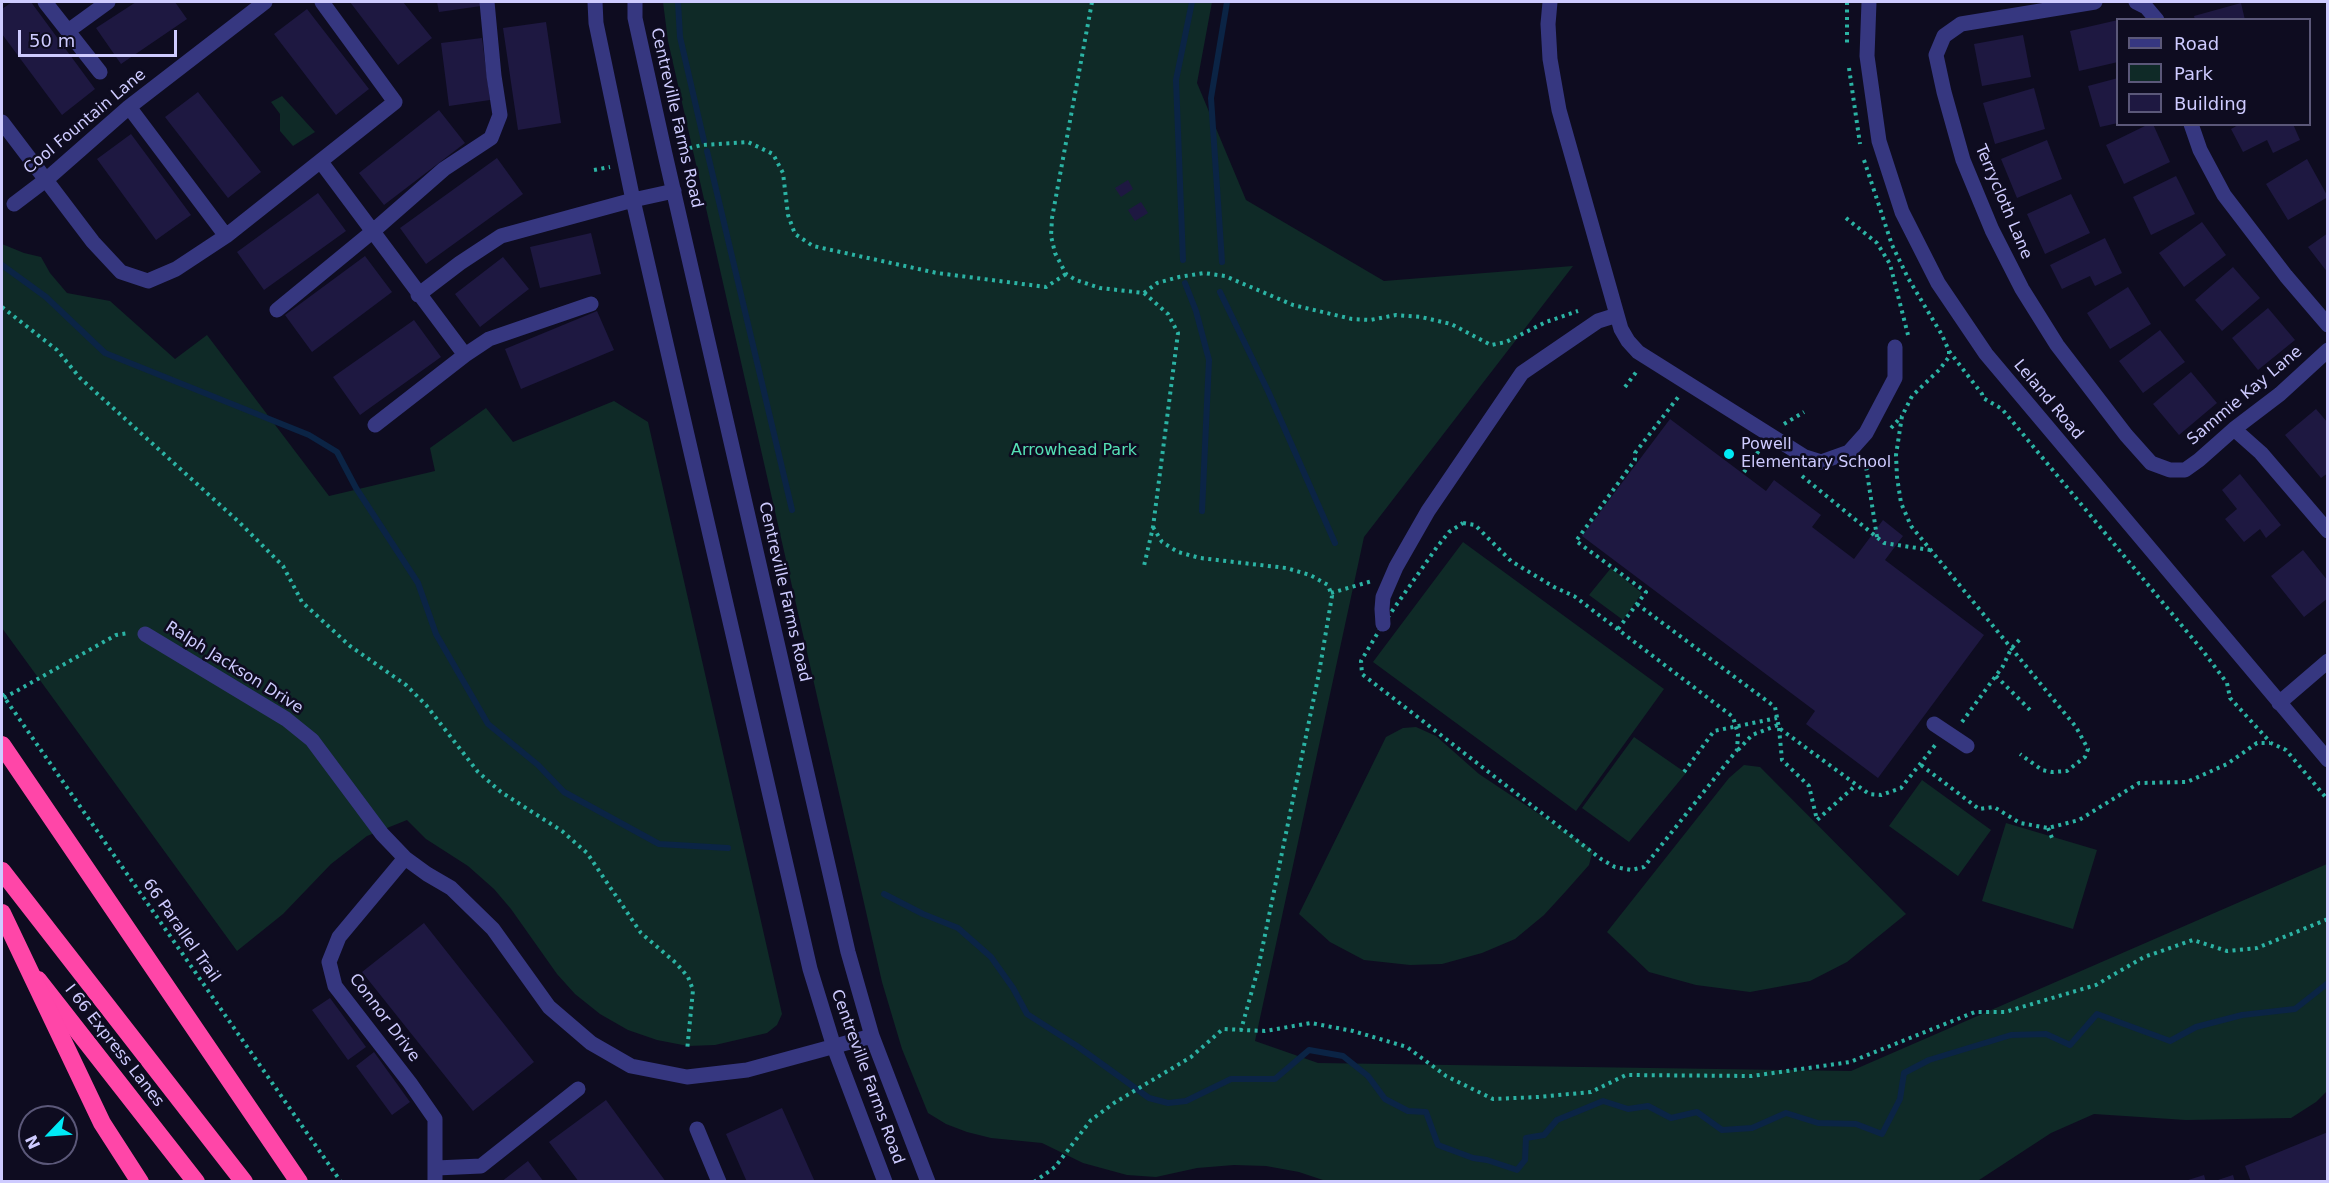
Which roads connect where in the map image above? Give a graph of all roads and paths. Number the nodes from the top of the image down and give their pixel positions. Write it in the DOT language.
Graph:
graph roads {
  1 [pos="45,2"];
  2 [pos="108,2"];
  3 [pos="265,2"];
  4 [pos="322,2"];
  5 [pos="487,2"];
  6 [pos="595,2"];
  7 [pos="635,2"];
  8 [pos="1092,2"];
  9 [pos="1550,2"];
  10 [pos="1869,2"];
  11 [pos="2095,2"];
  12 [pos="2136,2"];
  13 [pos="2155,18"];
  14 [pos="68,31"];
  15 [pos="100,72"];
  16 [pos="129,107"];
  17 [pos="2,122"];
  18 [pos="2192,126"];
  19 [pos="665,154"];
  20 [pos="321,162"];
  21 [pos="625,163"];
  22 [pos="594,171"];
  23 [pos="47,179"];
  24 [pos="674,190"];
  25 [pos="633,200"];
  26 [pos="14,204"];
  27 [pos="1846,218"];
  28 [pos="372,232"];
  29 [pos="226,236"];
  30 [pos="1899,259"];
  31 [pos="1890,264"];
  32 [pos="1066,274"];
  33 [pos="1144,293"];
  34 [pos="418,295"];
  35 [pos="591,304"];
  36 [pos="2,307"];
  37 [pos="277,310"];
  38 [pos="1617,315"];
  39 [pos="1601,320"];
  40 [pos="2328,325"];
  41 [pos="1902,344"];
  42 [pos="2328,350"];
  43 [pos="1949,351"];
  44 [pos="465,355"];
  45 [pos="1631,364"];
  46 [pos="1646,375"];
  47 [pos="1688,383"];
  48 [pos="1909,384"];
  49 [pos="1670,392"];
  50 [pos="1912,396"];
  51 [pos="1679,397"];
  52 [pos="1688,403"];
  53 [pos="375,425"];
  54 [pos="2234,429"];
  55 [pos="1751,443"];
  56 [pos="1768,454"];
  57 [pos="1864,456"];
  58 [pos="2151,463"];
  59 [pos="1798,474"];
  60 [pos="1153,527"];
  61 [pos="2328,531"];
  62 [pos="1877,537"];
  63 [pos="1930,550"];
  64 [pos="1144,566"];
  65 [pos="1392,578"];
  66 [pos="1331,593"];
  67 [pos="1637,604"];
  68 [pos="1383,624"];
  69 [pos="1618,629"];
  70 [pos="145,634"];
  71 [pos="2022,638"];
  72 [pos="2011,649"];
  73 [pos="2328,661"];
  74 [pos="1995,676"];
  75 [pos="3,696"];
  76 [pos="2279,703"];
  77 [pos="2032,712"];
  78 [pos="1777,718"];
  79 [pos="1736,726"];
  80 [pos="1779,726"];
  81 [pos="1944,730"];
  82 [pos="2271,743"];
  83 [pos="2,746"];
  84 [pos="1967,746"];
  85 [pos="1737,750"];
  86 [pos="2020,754"];
  87 [pos="2328,760"];
  88 [pos="1921,765"];
  89 [pos="1684,772"];
  90 [pos="1856,785"];
  91 [pos="2048,828"];
  92 [pos="2052,838"];
  93 [pos="405,858"];
  94 [pos="2,871"];
  95 [pos="2,913"];
  96 [pos="2328,919"];
  97 [pos="2,934"];
  98 [pos="1241,1030"];
  99 [pos="872,1036"];
  100 [pos="834,1047"];
  101 [pos="687,1051"];
  102 [pos="578,1089"];
  103 [pos="697,1129"];
  104 [pos="435,1175"];
  105 [pos="140,1182"];
  106 [pos="196,1182"];
  107 [pos="244,1182"];
  108 [pos="299,1182"];
  109 [pos="341,1182"];
  110 [pos="719,1182"];
  111 [pos="885,1182"];
  112 [pos="928,1182"];
  113 [pos="1034,1182"];
  1 -- 14 [label="street"];
  2 -- 14 [label="street"];
  3 -- 16 [label="street, Cool Fountain Lane"];
  4 -- 20 [label="street"];
  5 -- 28 [label="street"];
  6 -- 21 [label="street, Centreville Farms Road"];
  7 -- 19 [label="street, Centreville Farms Road"];
  8 -- 32 [label="path"];
  9 -- 38 [label="street"];
  10 -- 76 [label="street, Leland Road"];
  11 -- 58 [label="street, Terrycloth Lane"];
  12 -- 13 [label="street"];
  14 -- 15 [label="street"];
  16 -- 23 [label="street, Cool Fountain Lane"];
  16 -- 29 [label="street"];
  17 -- 23 [label="street"];
  18 -- 40 [label="street"];
  19 -- 24 [label="street, Centreville Farms Road"];
  19 -- 32 [label="path"];
  20 -- 28 [label="street"];
  20 -- 29 [label="street"];
  21 -- 22 [label="path"];
  21 -- 25 [label="street, Centreville Farms Road"];
  23 -- 26 [label="street, Cool Fountain Lane"];
  23 -- 29 [label="street"];
  24 -- 25 [label="street"];
  24 -- 99 [label="street, Centreville Farms Road"];
  25 -- 34 [label="street"];
  25 -- 100 [label="street, Centreville Farms Road"];
  27 -- 31 [label="path"];
  28 -- 34 [label="street"];
  28 -- 37 [label="street"];
  30 -- 31 [label="path"];
  31 -- 41 [label="path"];
  32 -- 33 [label="path"];
  33 -- 39 [label="path"];
  33 -- 60 [label="path"];
  34 -- 44 [label="street"];
  35 -- 44 [label="street"];
  36 -- 101 [label="path"];
  38 -- 39 [label="street"];
  38 -- 47 [label="street"];
  39 -- 65 [label="street"];
  41 -- 47 [label="street"];
  42 -- 54 [label="street, Sammie Kay Lane"];
  43 -- 50 [label="path"];
  44 -- 53 [label="street"];
  45 -- 46 [label="path"];
  47 -- 51 [label="path"];
  48 -- 50 [label="path"];
  49 -- 51 [label="path"];
  50 -- 63 [label="path"];
  51 -- 52 [label="path"];
  51 -- 67 [label="path"];
  54 -- 58 [label="street, Sammie Kay Lane"];
  54 -- 61 [label="street"];
  55 -- 56 [label="path"];
  57 -- 62 [label="path"];
  59 -- 62 [label="path"];
  60 -- 64 [label="path"];
  60 -- 66 [label="path"];
  62 -- 63 [label="path"];
  63 -- 72 [label="path"];
  65 -- 66 [label="path"];
  65 -- 68 [label="street"];
  66 -- 98 [label="path"];
  67 -- 69 [label="path"];
  67 -- 78 [label="path"];
  68 -- 69 [label="path"];
  68 -- 85 [label="path"];
  69 -- 79 [label="path"];
  70 -- 75 [label="path"];
  70 -- 93 [label="street, Ralph Jackson Drive"];
  71 -- 72 [label="path"];
  72 -- 74 [label="path"];
  72 -- 86 [label="path"];
  73 -- 76 [label="street"];
  74 -- 77 [label="path"];
  74 -- 81 [label="path"];
  75 -- 109 [label="path, 66 Parallel Trail"];
  76 -- 87 [label="street, Leland Road"];
  78 -- 79 [label="path"];
  78 -- 80 [label="path"];
  79 -- 85 [label="path"];
  79 -- 89 [label="path"];
  80 -- 85 [label="path"];
  80 -- 90 [label="path"];
  80 -- 90 [label="path"];
  81 -- 84 [label="street"];
  81 -- 88 [label="path"];
  82 -- 91 [label="path"];
  83 -- 108 [label="highway"];
  88 -- 90 [label="path"];
  88 -- 91 [label="path"];
  91 -- 92 [label="path"];
  93 -- 100 [label="street, Ralph Jackson Drive"];
  93 -- 104 [label="street, Connor Drive"];
  94 -- 107 [label="highway"];
  95 -- 105 [label="highway, bridge"];
  96 -- 98 [label="path"];
  97 -- 106 [label="highway, I 66 Express Lanes"];
  98 -- 113 [label="path"];
  99 -- 100 [label="street, Ralph Jackson Drive"];
  99 -- 112 [label="street, Centreville Farms Road"];
  100 -- 111 [label="street, Centreville Farms Road"];
  102 -- 104 [label="street"];
  103 -- 110 [label="street"];
}
